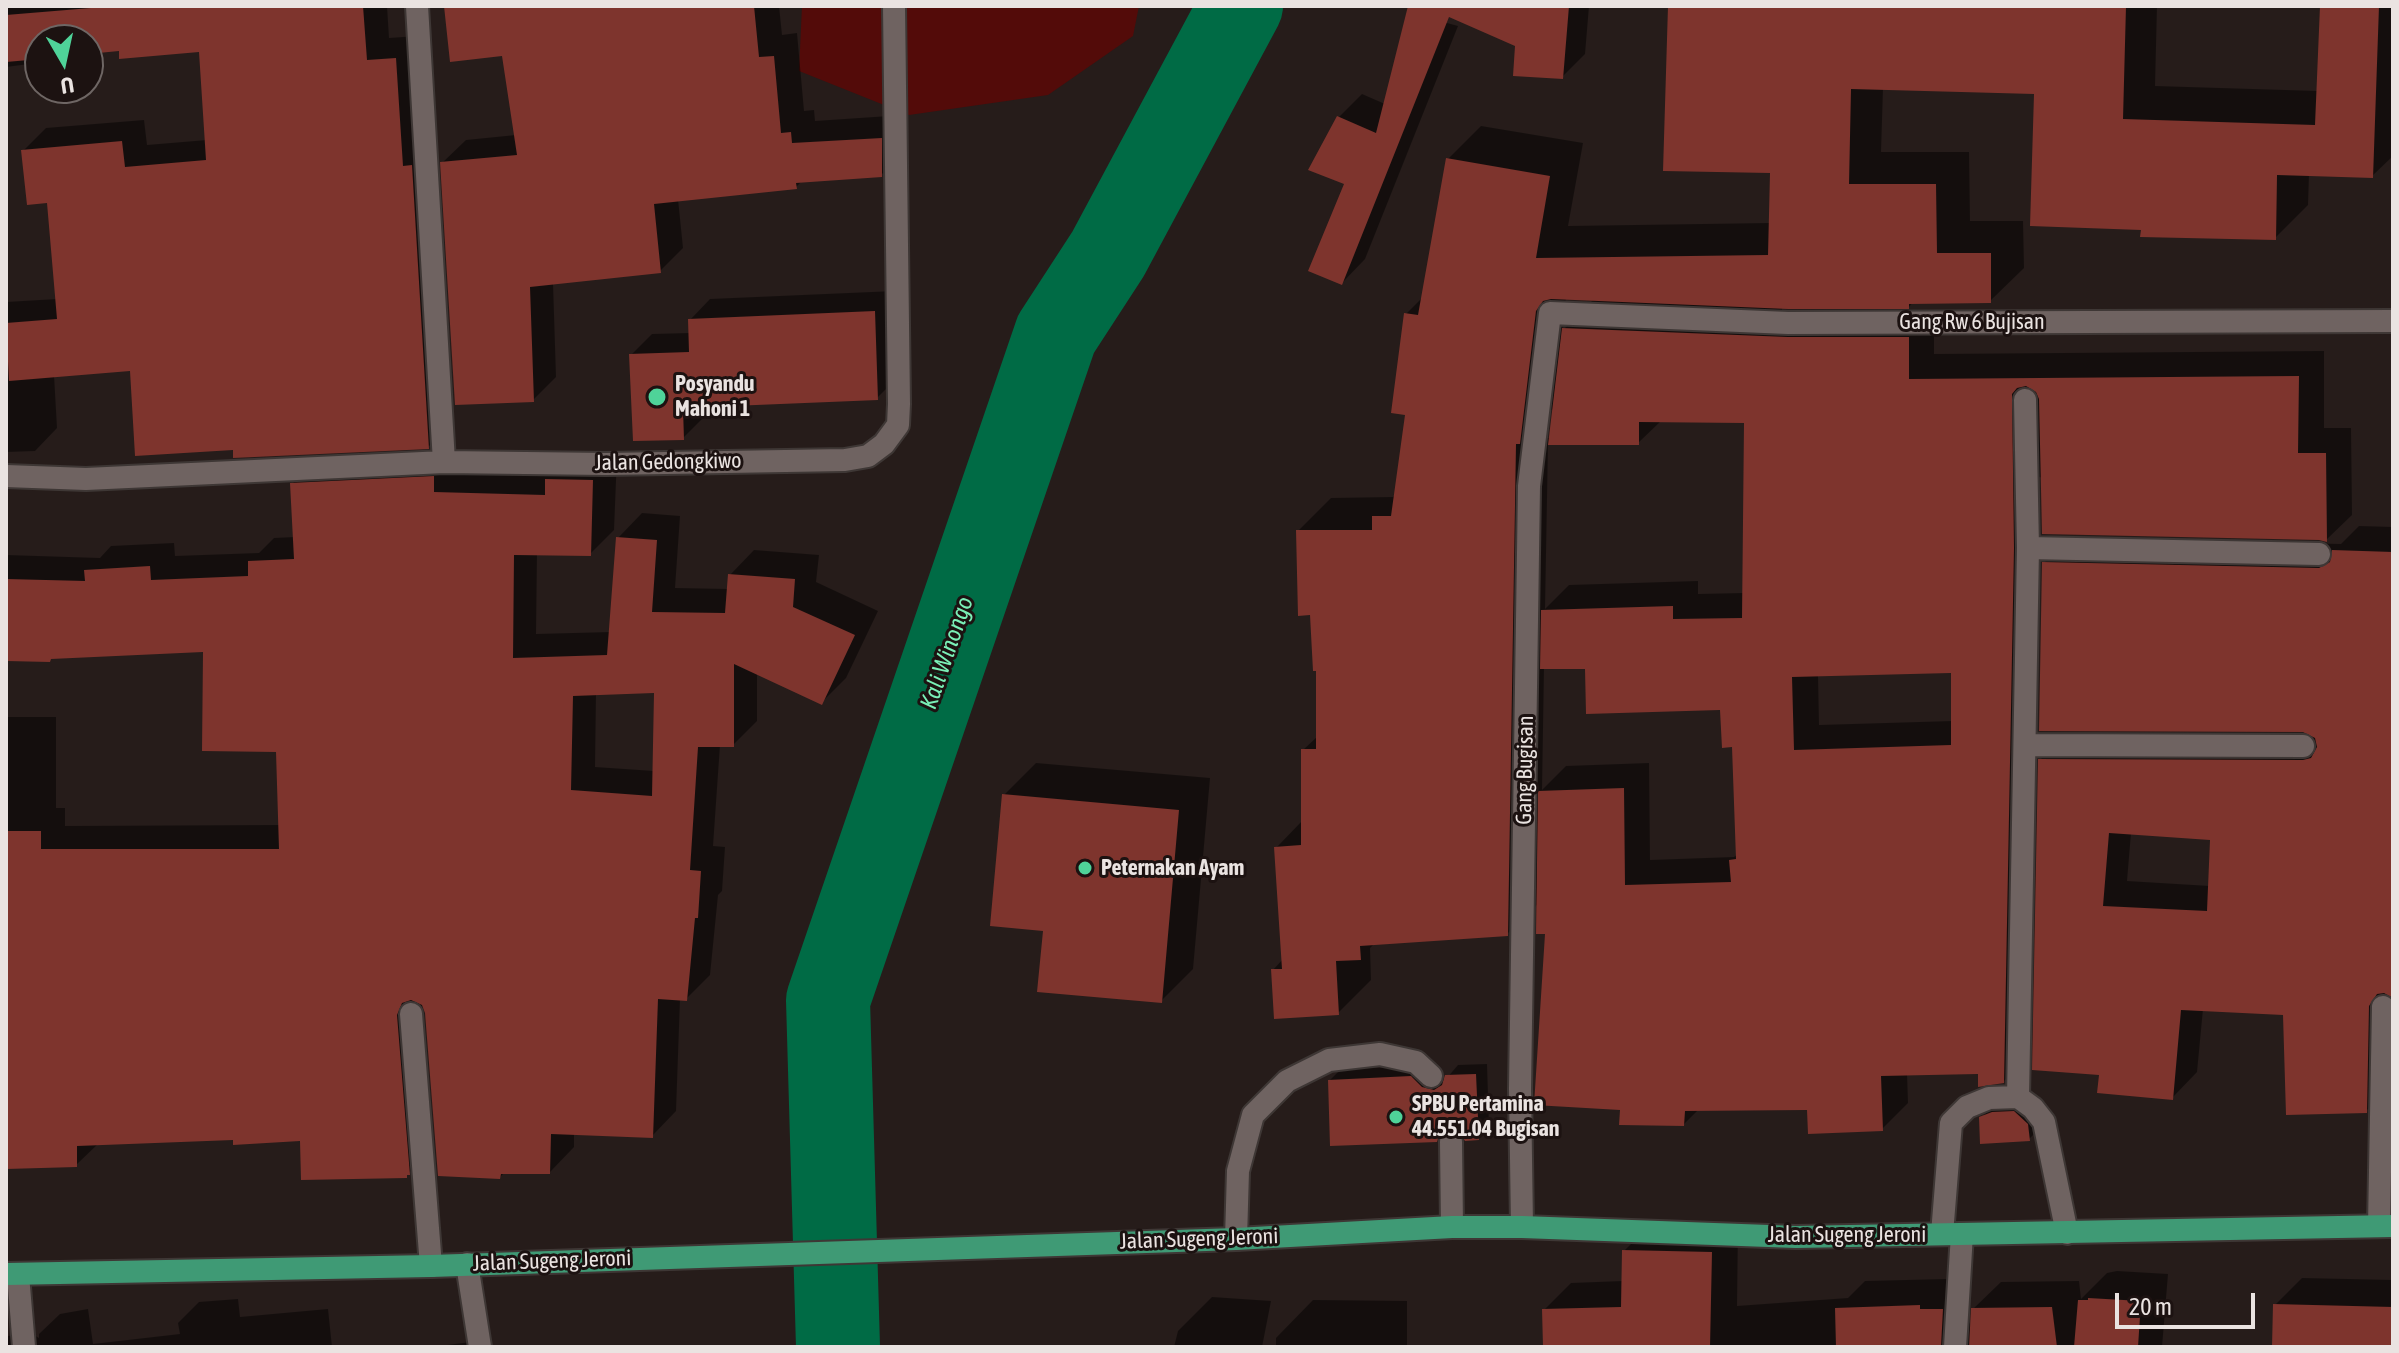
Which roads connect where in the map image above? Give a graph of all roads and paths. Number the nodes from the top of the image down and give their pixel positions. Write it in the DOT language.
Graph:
graph roads {
  1 [pos="417,6"];
  2 [pos="894,6"];
  3 [pos="1550,313"];
  4 [pos="2393,321"];
  5 [pos="2025,400"];
  6 [pos="444,462"];
  7 [pos="6,476"];
  8 [pos="2028,548"];
  9 [pos="2319,554"];
  10 [pos="2025,745"];
  11 [pos="2303,746"];
  12 [pos="2383,1007"];
  13 [pos="411,1014"];
  14 [pos="1431,1076"];
  15 [pos="2018,1097"];
  16 [pos="1451,1142"];
  17 [pos="2386,1226"];
  18 [pos="1452,1227"];
  19 [pos="1522,1227"];
  20 [pos="2067,1233"];
  21 [pos="1952,1234"];
  22 [pos="1236,1239"];
  23 [pos="467,1264"];
  24 [pos="431,1266"];
  25 [pos="12,1275"];
  26 [pos="24,1347"];
  27 [pos="480,1347"];
  28 [pos="1955,1347"];
  1 -- 6 [label="street"];
  2 -- 6 [label="street, Jalan Gedongkiwo"];
  3 -- 4 [label="street, Gang Rw 6 Bujisan"];
  3 -- 19 [label="street, Gang Bugisan"];
  5 -- 8 [label="street"];
  6 -- 7 [label="street, Jalan Gedongkiwo"];
  8 -- 9 [label="street"];
  8 -- 10 [label="street"];
  10 -- 11 [label="street"];
  10 -- 15 [label="street"];
  12 -- 17 [label="street"];
  13 -- 24 [label="street"];
  14 -- 22 [label="street"];
  15 -- 20 [label="street"];
  15 -- 21 [label="street"];
  16 -- 18 [label="street"];
  17 -- 20 [label="main road, Jalan Sugeng Jeroni"];
  18 -- 19 [label="main road, Jalan Sugeng Jeroni"];
  18 -- 22 [label="main road, Jalan Sugeng Jeroni"];
  19 -- 21 [label="main road, Jalan Sugeng Jeroni"];
  20 -- 21 [label="main road, Jalan Sugeng Jeroni"];
  21 -- 28 [label="street"];
  22 -- 23 [label="main road, Jalan Sugeng Jeroni"];
  23 -- 24 [label="main road, Jalan Sugeng Jeroni"];
  23 -- 27 [label="street"];
  24 -- 25 [label="main road, Jalan Sugeng Jeroni"];
  25 -- 26 [label="street"];
}
